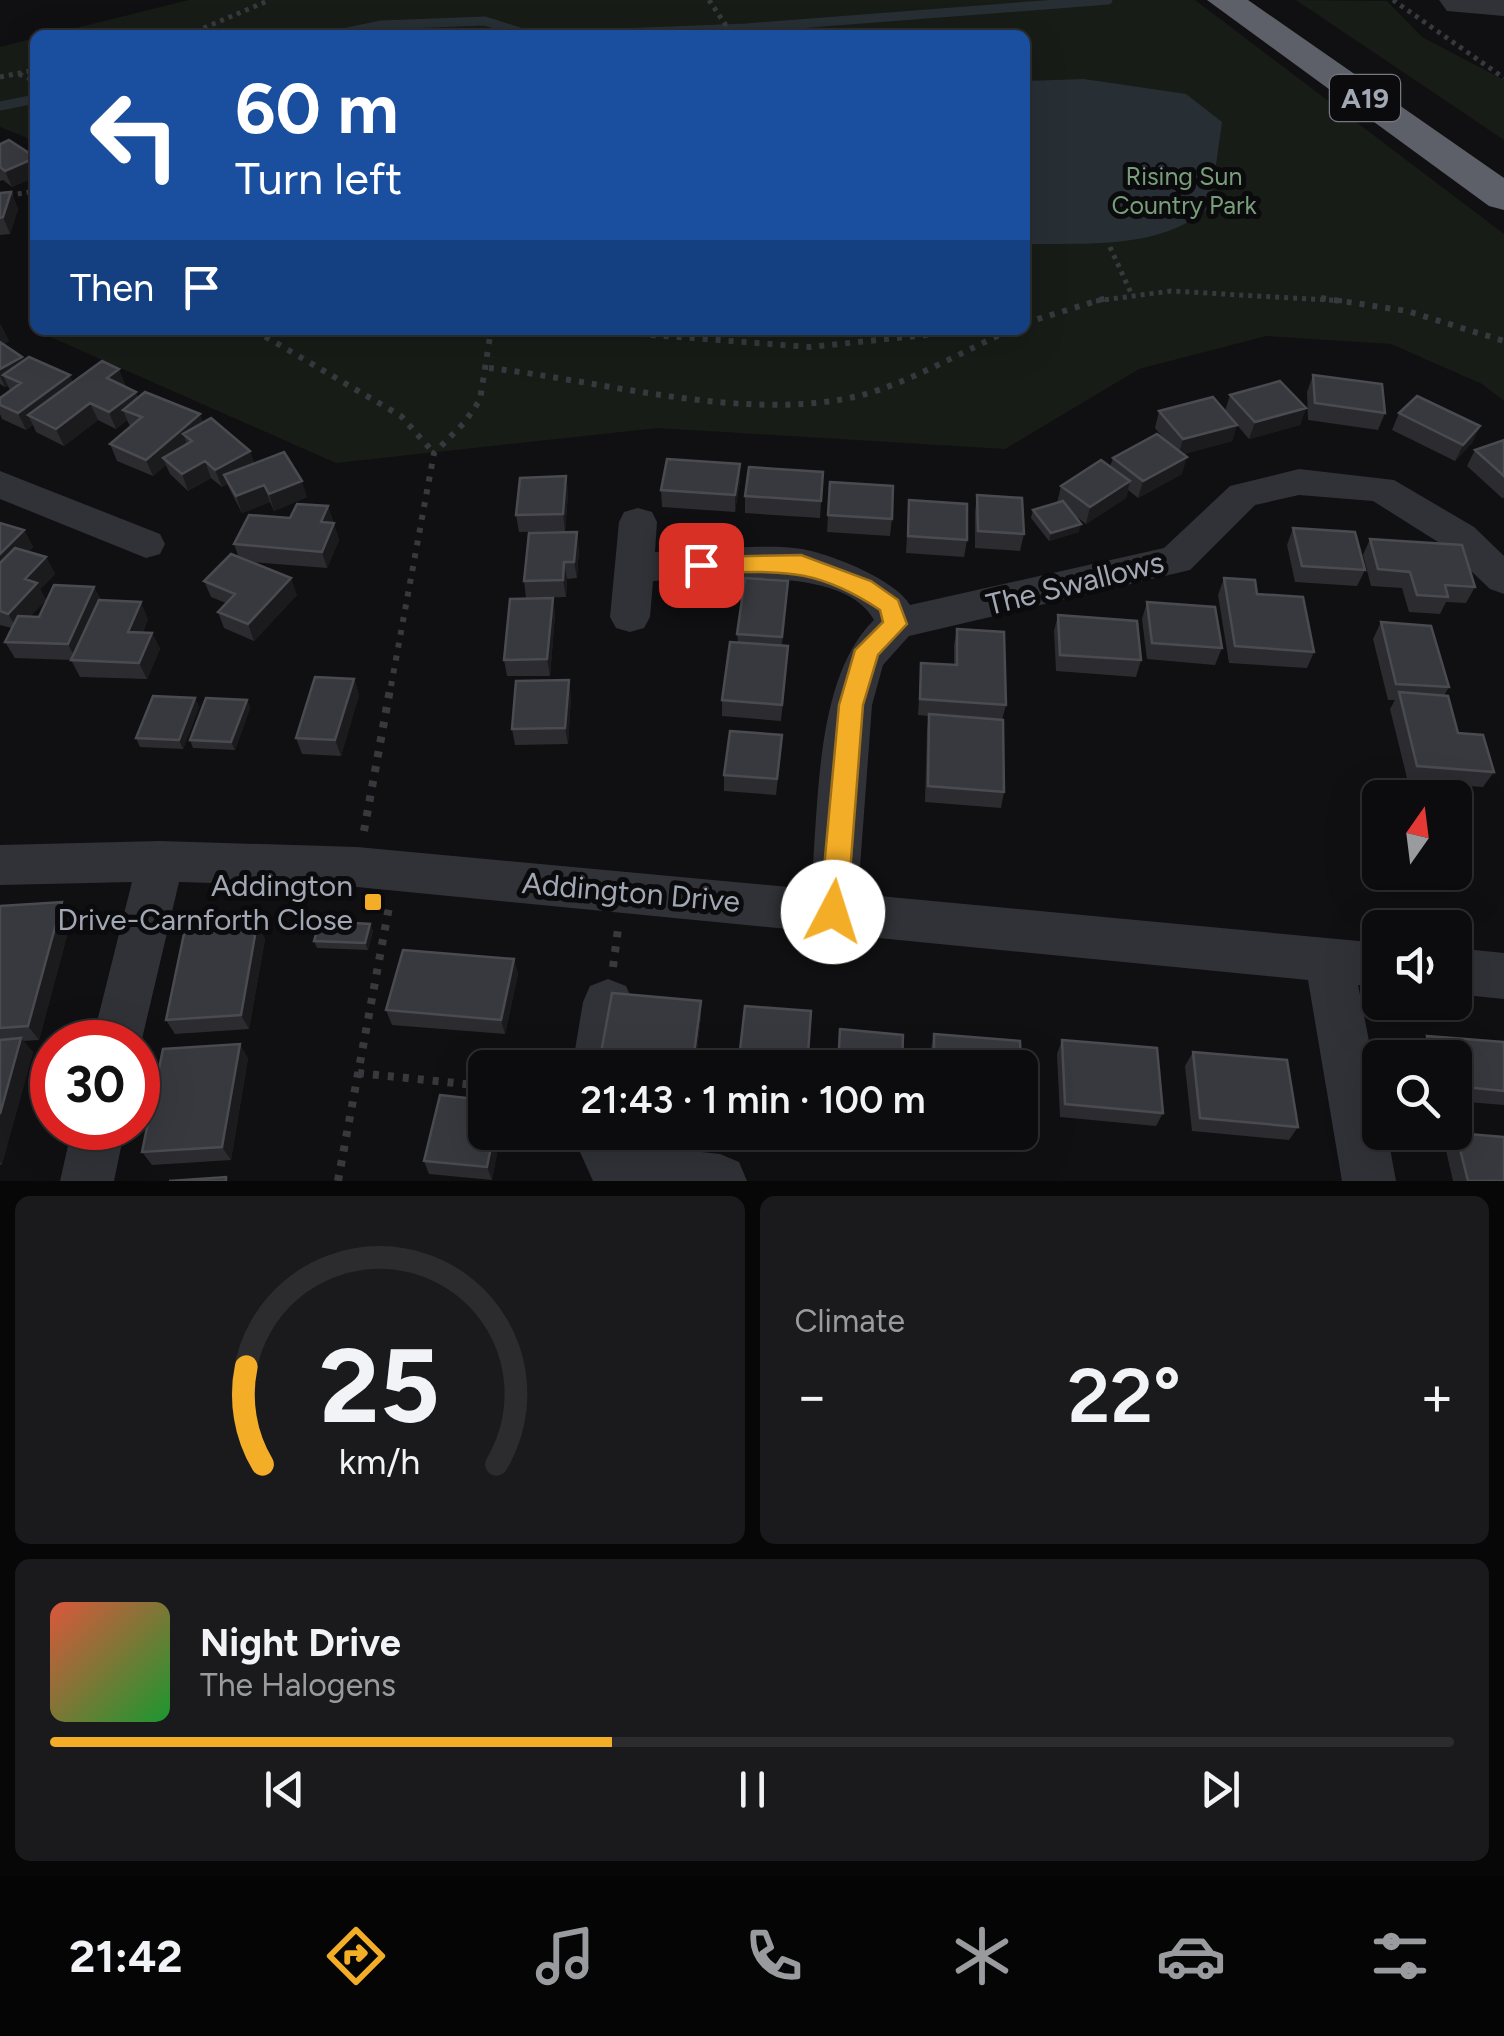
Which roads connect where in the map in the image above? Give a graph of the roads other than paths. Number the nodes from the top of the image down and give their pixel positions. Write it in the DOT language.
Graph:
graph roads {
  1 [pos="1225,0"];
  2 [pos="1265,0"];
  3 [pos="1452,0"];
  4 [pos="1504,8"];
  5 [pos="1504,164"];
  6 [pos="1504,197"];
  7 [pos="0,484"];
  8 [pos="638,522"];
  9 [pos="146,544"];
  10 [pos="634,566"];
  11 [pos="1504,580"];
  12 [pos="630,617"];
  13 [pos="896,624"];
  14 [pos="160,861"];
  15 [pos="0,866"];
  16 [pos="833,912"];
  17 [pos="1328,960"];
  18 [pos="1362,963"];
  19 [pos="1472,973"];
  20 [pos="1504,976"];
  21 [pos="608,1002"];
  22 [pos="123,1020"];
  23 [pos="601,1050"];
  24 [pos="94,1150"];
  25 [pos="613,1161"];
  26 [pos="87,1181"];
  27 [pos="720,1181"];
  28 [pos="1369,1181"];
  1 -- 6 [label="highway, A19"];
  2 -- 5 [label="highway, A19"];
  3 -- 4 [label="street"];
  7 -- 9 [label="street"];
  8 -- 10 [label="street"];
  10 -- 12 [label="street"];
  10 -- 13 [label="street"];
  11 -- 13 [label="street, The Swallows"];
  13 -- 16 [label="street"];
  14 -- 15 [label="street, Addington Drive"];
  14 -- 16 [label="street, Addington Drive"];
  14 -- 22 [label="street"];
  16 -- 17 [label="street, Addington Drive"];
  17 -- 18 [label="street, Addington Drive"];
  17 -- 28 [label="street"];
  19 -- 20 [label="street"];
  21 -- 23 [label="street"];
  24 -- 26 [label="street"];
  25 -- 27 [label="street"];
}
